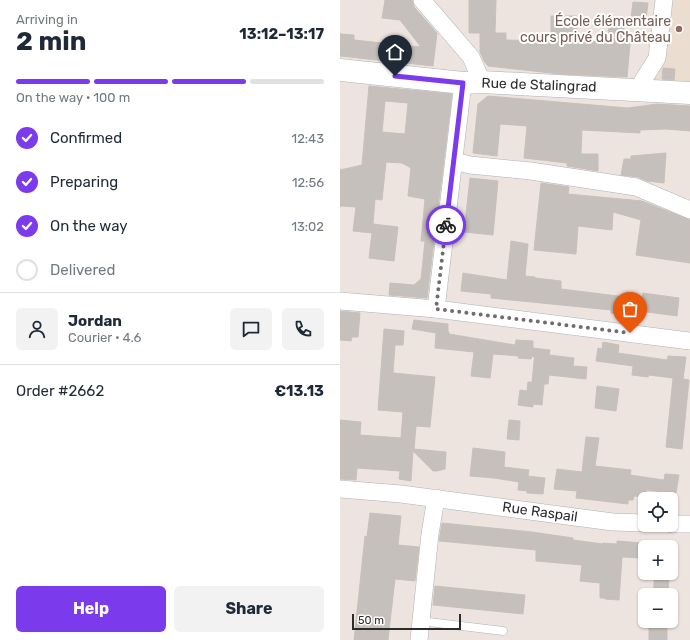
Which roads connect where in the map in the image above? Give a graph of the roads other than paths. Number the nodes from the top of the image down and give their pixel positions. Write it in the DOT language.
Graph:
graph roads {
  1 [pos="422,0"];
  2 [pos="664,0"];
  3 [pos="340,70"];
  4 [pos="473,82"];
  5 [pos="637,90"];
  6 [pos="690,93"];
  7 [pos="454,161"];
  8 [pos="690,210"];
  9 [pos="340,301"];
  10 [pos="436,309"];
  11 [pos="690,341"];
  12 [pos="340,489"];
  13 [pos="435,503"];
  14 [pos="638,523"];
  15 [pos="678,524"];
  16 [pos="690,524"];
  17 [pos="420,621"];
  18 [pos="503,631"];
  19 [pos="419,640"];
  1 -- 4 [label="street"];
  2 -- 5 [label="street"];
  3 -- 4 [label="main road, Rue de Stalingrad"];
  4 -- 5 [label="main road, Rue de Stalingrad"];
  4 -- 7 [label="street"];
  5 -- 6 [label="main road, Rue de Stalingrad"];
  7 -- 8 [label="street"];
  7 -- 10 [label="street"];
  9 -- 10 [label="street"];
  10 -- 11 [label="street"];
  12 -- 13 [label="street, Rue Raspail"];
  13 -- 14 [label="street, Rue Raspail"];
  13 -- 17 [label="street"];
  15 -- 16 [label="street"];
  17 -- 18 [label="lane"];
  17 -- 19 [label="street"];
}
